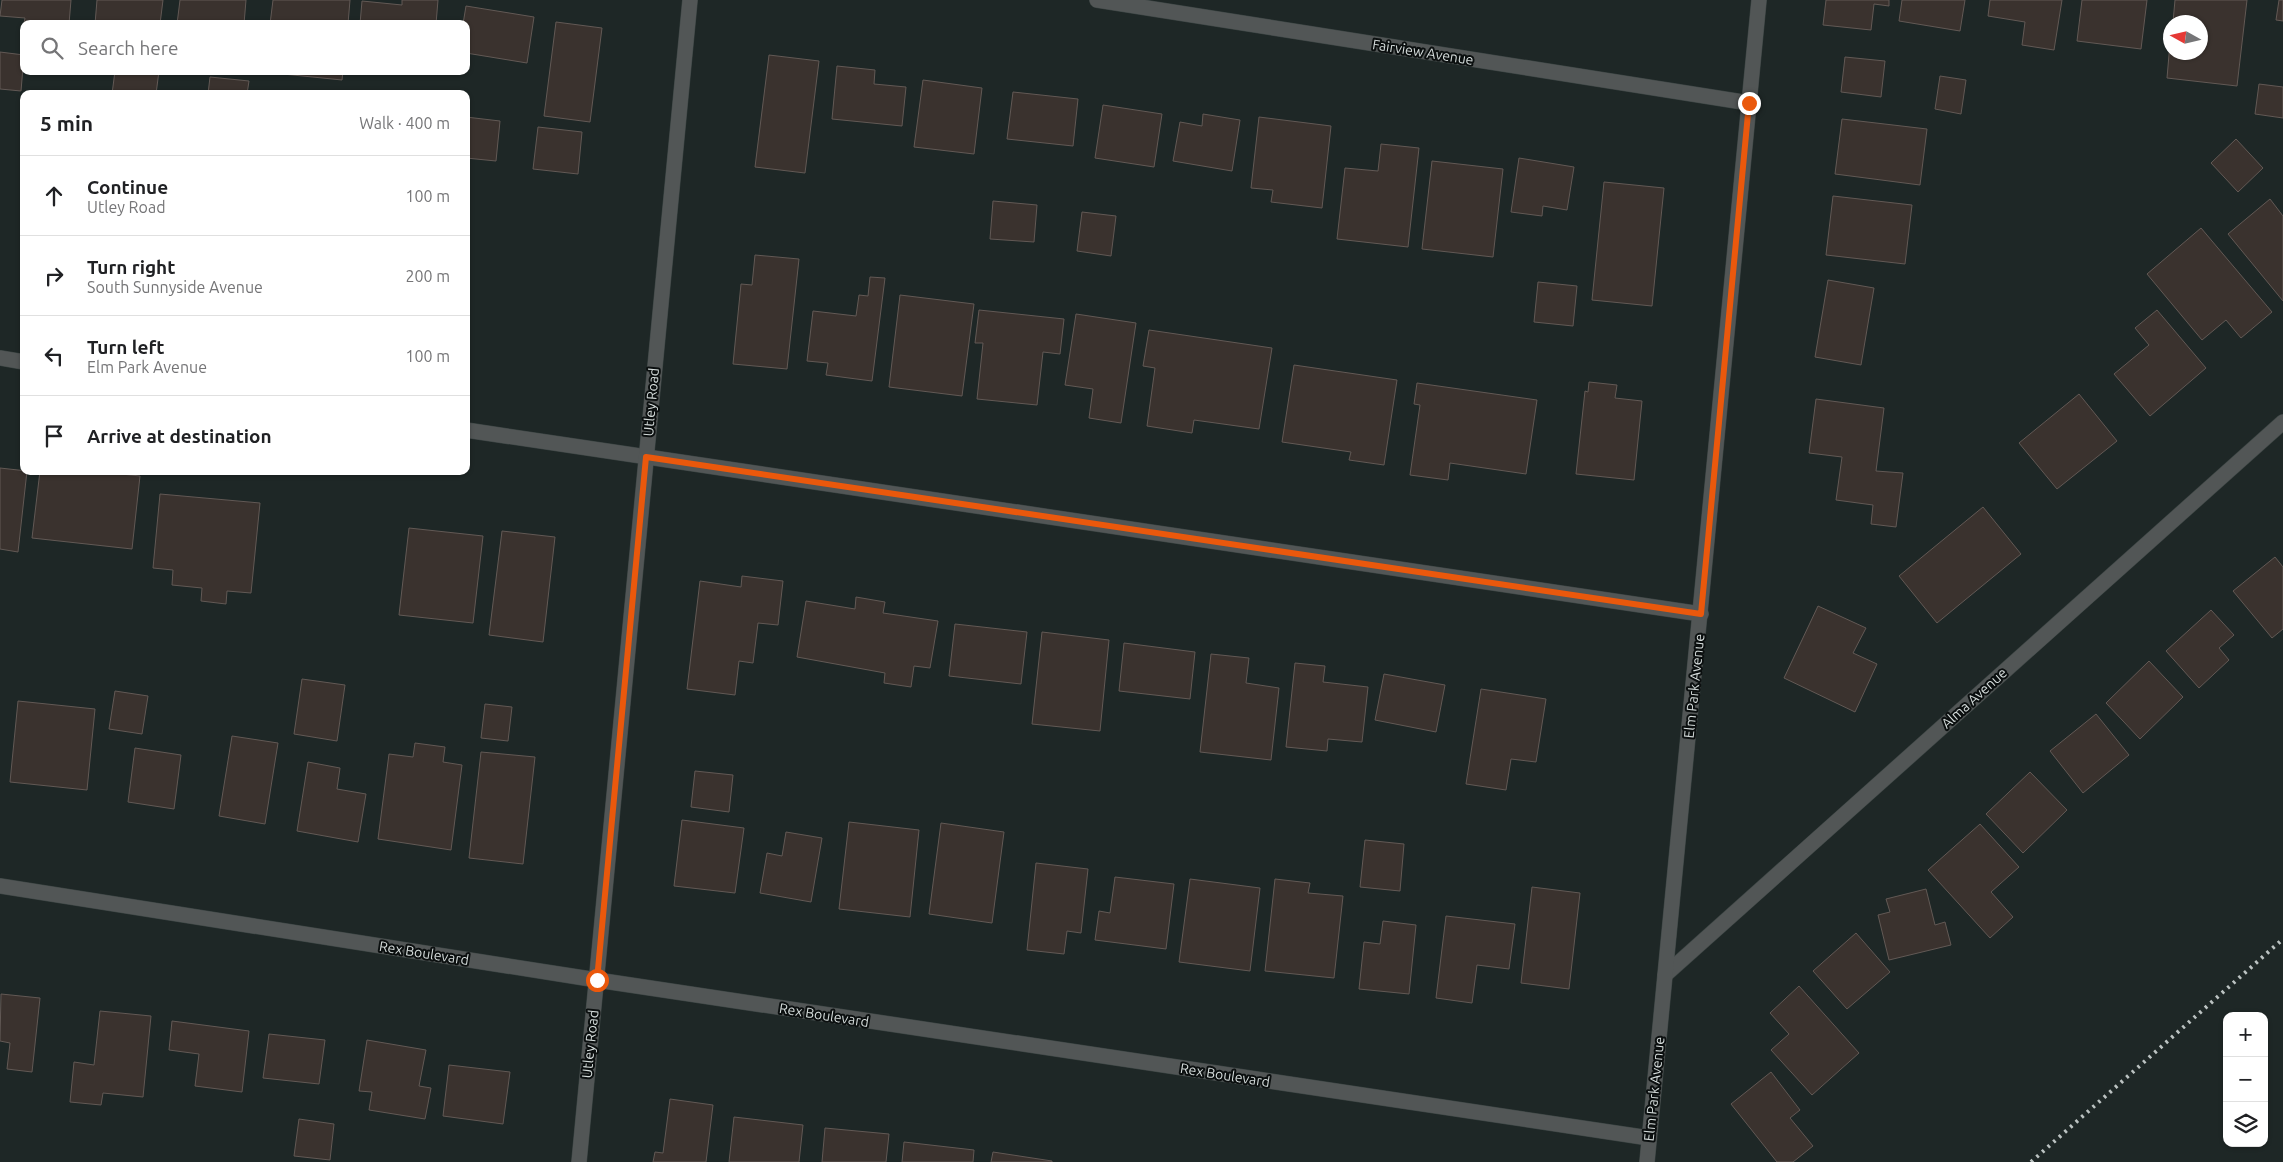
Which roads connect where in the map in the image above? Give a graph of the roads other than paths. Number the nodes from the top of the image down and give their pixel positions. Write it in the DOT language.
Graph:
graph roads {
  1 [pos="690,0"];
  2 [pos="1096,0"];
  3 [pos="1760,0"];
  4 [pos="1749,103"];
  5 [pos="0,358"];
  6 [pos="20,361"];
  7 [pos="2283,422"];
  8 [pos="470,431"];
  9 [pos="646,457"];
  10 [pos="1701,614"];
  11 [pos="0,886"];
  12 [pos="1665,975"];
  13 [pos="597,980"];
  14 [pos="1649,1138"];
  15 [pos="579,1162"];
  16 [pos="1647,1162"];
  1 -- 9 [label="street, Utley Road"];
  2 -- 4 [label="street, Fairview Avenue"];
  3 -- 4 [label="street, Elm Park Avenue"];
  4 -- 10 [label="street, Elm Park Avenue"];
  5 -- 6 [label="street"];
  7 -- 12 [label="street, Alma Avenue"];
  8 -- 9 [label="street"];
  9 -- 10 [label="street"];
  9 -- 13 [label="street, Utley Road"];
  10 -- 12 [label="street, Elm Park Avenue"];
  11 -- 13 [label="street, Rex Boulevard"];
  12 -- 14 [label="street, Elm Park Avenue"];
  13 -- 14 [label="street, Rex Boulevard"];
  13 -- 15 [label="street, Utley Road"];
  14 -- 16 [label="street, Elm Park Avenue"];
}
